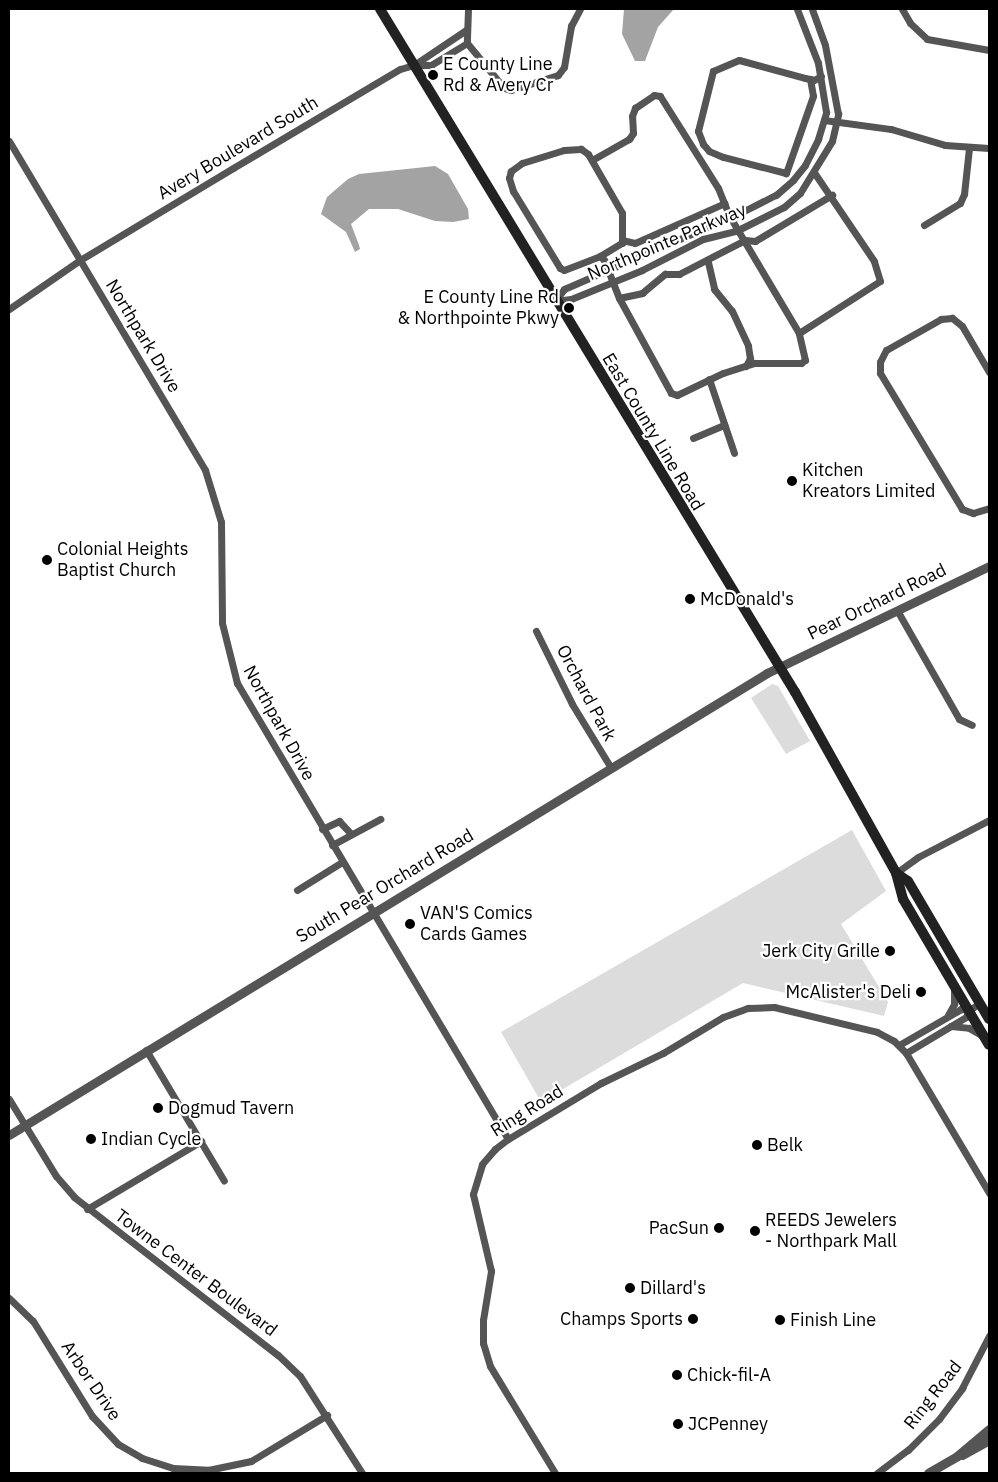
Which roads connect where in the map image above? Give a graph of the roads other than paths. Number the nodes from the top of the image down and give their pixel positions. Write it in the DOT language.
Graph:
graph roads {
  1 [pos="380,9"];
  2 [pos="468,9"];
  3 [pos="580,9"];
  4 [pos="798,9"];
  5 [pos="812,9"];
  6 [pos="902,9"];
  7 [pos="466,30"];
  8 [pos="467,43"];
  9 [pos="989,50"];
  10 [pos="414,65"];
  11 [pos="821,76"];
  12 [pos="810,79"];
  13 [pos="824,120"];
  14 [pos="836,121"];
  15 [pos="9,142"];
  16 [pos="969,148"];
  17 [pos="989,148"];
  18 [pos="592,160"];
  19 [pos="815,174"];
  20 [pos="793,180"];
  21 [pos="803,190"];
  22 [pos="832,195"];
  23 [pos="725,203"];
  24 [pos="730,217"];
  25 [pos="924,226"];
  26 [pos="738,230"];
  27 [pos="622,240"];
  28 [pos="745,240"];
  29 [pos="600,256"];
  30 [pos="80,260"];
  31 [pos="708,262"];
  32 [pos="607,271"];
  33 [pos="612,282"];
  34 [pos="619,298"];
  35 [pos="555,301"];
  36 [pos="9,309"];
  37 [pos="799,334"];
  38 [pos="746,366"];
  39 [pos="989,372"];
  40 [pos="709,380"];
  41 [pos="724,425"];
  42 [pos="693,438"];
  43 [pos="734,453"];
  44 [pos="989,508"];
  45 [pos="989,566"];
  46 [pos="898,612"];
  47 [pos="536,631"];
  48 [pos="779,667"];
  49 [pos="972,725"];
  50 [pos="611,768"];
  51 [pos="380,819"];
  52 [pos="989,820"];
  53 [pos="322,829"];
  54 [pos="350,833"];
  55 [pos="332,846"];
  56 [pos="342,862"];
  57 [pos="896,873"];
  58 [pos="297,890"];
  59 [pos="372,912"];
  60 [pos="954,985"];
  61 [pos="980,1003"];
  62 [pos="969,1010"];
  63 [pos="948,1016"];
  64 [pos="989,1019"];
  65 [pos="950,1026"];
  66 [pos="987,1041"];
  67 [pos="899,1045"];
  68 [pos="146,1050"];
  69 [pos="906,1053"];
  70 [pos="9,1099"];
  71 [pos="25,1125"];
  72 [pos="9,1135"];
  73 [pos="508,1139"];
  74 [pos="200,1141"];
  75 [pos="224,1181"];
  76 [pos="989,1193"];
  77 [pos="87,1209"];
  78 [pos="9,1298"];
  79 [pos="989,1339"];
  80 [pos="987,1350"];
  81 [pos="327,1415"];
  82 [pos="989,1429"];
  83 [pos="989,1440"];
  84 [pos="956,1456"];
  85 [pos="362,1473"];
  86 [pos="555,1473"];
  87 [pos="877,1473"];
  88 [pos="928,1473"];
  1 -- 10 [label="main road, East County Line Road"];
  2 -- 7 [label="street"];
  3 -- 8 [label="street"];
  4 -- 11 [label="street, Northpointe Parkway"];
  5 -- 14 [label="street, Northpointe Parkway"];
  6 -- 9 [label="street"];
  7 -- 8 [label="street"];
  7 -- 10 [label="street"];
  8 -- 10 [label="street"];
  10 -- 30 [label="street, Avery Boulevard South"];
  10 -- 35 [label="main road, East County Line Road"];
  11 -- 12 [label="street"];
  11 -- 13 [label="street, Northpointe Parkway"];
  12 -- 12 [label="street"];
  13 -- 14 [label="street"];
  13 -- 20 [label="street, Northpointe Parkway"];
  14 -- 16 [label="street"];
  14 -- 19 [label="street, Northpointe Parkway"];
  15 -- 30 [label="street, Northpark Drive"];
  16 -- 17 [label="street"];
  16 -- 25 [label="street"];
  18 -- 23 [label="street"];
  18 -- 27 [label="street"];
  18 -- 29 [label="street"];
  19 -- 21 [label="street, Northpointe Parkway"];
  19 -- 22 [label="street"];
  20 -- 21 [label="street"];
  20 -- 24 [label="street, Northpointe Parkway"];
  21 -- 26 [label="street, Northpointe Parkway"];
  22 -- 28 [label="street"];
  22 -- 37 [label="street"];
  23 -- 24 [label="street"];
  23 -- 27 [label="street"];
  24 -- 26 [label="street"];
  24 -- 32 [label="street, Northpointe Parkway"];
  26 -- 28 [label="street"];
  26 -- 33 [label="street, Northpointe Parkway"];
  27 -- 29 [label="street"];
  28 -- 31 [label="street"];
  28 -- 37 [label="street"];
  29 -- 32 [label="street"];
  30 -- 36 [label="street, Avery Boulevard South"];
  30 -- 53 [label="street, Northpark Drive"];
  31 -- 34 [label="street"];
  31 -- 38 [label="street"];
  32 -- 33 [label="street"];
  32 -- 35 [label="street, Northpointe Parkway"];
  33 -- 34 [label="street"];
  33 -- 35 [label="street, Northpointe Parkway"];
  34 -- 40 [label="street"];
  35 -- 48 [label="main road, East County Line Road"];
  37 -- 38 [label="street"];
  38 -- 40 [label="street"];
  39 -- 44 [label="street"];
  40 -- 41 [label="street"];
  41 -- 42 [label="street"];
  41 -- 43 [label="street"];
  45 -- 46 [label="street, Pear Orchard Road"];
  46 -- 48 [label="street, Pear Orchard Road"];
  46 -- 49 [label="street"];
  47 -- 50 [label="street, Orchard Park"];
  48 -- 50 [label="street, South Pear Orchard Road"];
  48 -- 57 [label="main road, East County Line Road"];
  50 -- 59 [label="street, South Pear Orchard Road"];
  51 -- 54 [label="street"];
  52 -- 57 [label="street"];
  53 -- 54 [label="street"];
  53 -- 55 [label="street, Northpark Drive"];
  54 -- 55 [label="street"];
  55 -- 56 [label="street, Northpark Drive"];
  56 -- 58 [label="street"];
  56 -- 59 [label="street, Northpark Drive"];
  57 -- 60 [label="main road, East County Line Road"];
  57 -- 61 [label="main road, East County Line Road"];
  59 -- 68 [label="street, South Pear Orchard Road"];
  59 -- 73 [label="street, Northpark Drive"];
  60 -- 62 [label="main road, East County Line Road"];
  60 -- 63 [label="street"];
  61 -- 62 [label="street"];
  61 -- 64 [label="main road, East County Line Road"];
  62 -- 63 [label="street"];
  62 -- 65 [label="street"];
  62 -- 66 [label="main road, East County Line Road"];
  63 -- 67 [label="street"];
  65 -- 66 [label="street"];
  65 -- 69 [label="street"];
  67 -- 69 [label="street, Ring Road"];
  67 -- 73 [label="street, Ring Road"];
  68 -- 71 [label="street, South Pear Orchard Road"];
  68 -- 74 [label="street"];
  69 -- 76 [label="street, Ring Road"];
  70 -- 71 [label="street, Towne Center Boulevard"];
  71 -- 72 [label="street, South Pear Orchard Road"];
  71 -- 77 [label="street, Towne Center Boulevard"];
  73 -- 86 [label="street, Ring Road"];
  74 -- 75 [label="street"];
  74 -- 77 [label="street"];
  77 -- 81 [label="street, Towne Center Boulevard"];
  78 -- 81 [label="street, Arbor Drive"];
  79 -- 80 [label="street, Ring Road"];
  80 -- 87 [label="street, Ring Road"];
  81 -- 85 [label="street, Towne Center Boulevard"];
  82 -- 84 [label="street"];
  83 -- 84 [label="street"];
  84 -- 88 [label="street"];
}
